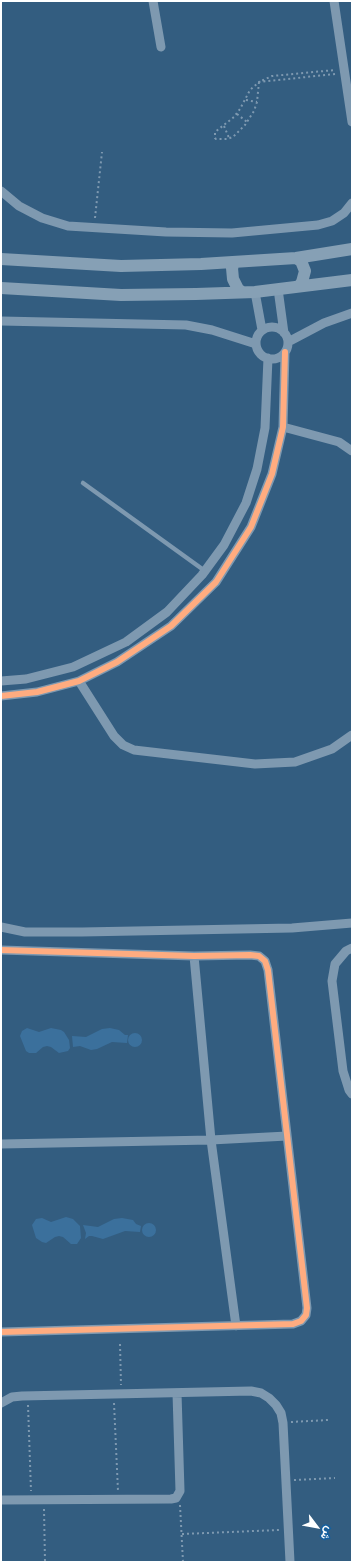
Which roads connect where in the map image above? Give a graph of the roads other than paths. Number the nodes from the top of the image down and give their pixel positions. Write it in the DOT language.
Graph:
graph roads {
  1 [pos="153,1"];
  2 [pos="334,1"];
  3 [pos="161,47"];
  4 [pos="352,122"];
  5 [pos="1,191"];
  6 [pos="352,203"];
  7 [pos="351,248"];
  8 [pos="296,258"];
  9 [pos="1,259"];
  10 [pos="234,263"];
  11 [pos="352,280"];
  12 [pos="299,286"];
  13 [pos="1,288"];
  14 [pos="278,289"];
  15 [pos="242,292"];
  16 [pos="256,292"];
  17 [pos="352,313"];
  18 [pos="1,321"];
  19 [pos="262,330"];
  20 [pos="284,333"];
  21 [pos="288,342"];
  22 [pos="256,344"];
  23 [pos="285,352"];
  24 [pos="268,358"];
  25 [pos="283,427"];
  26 [pos="352,451"];
  27 [pos="83,483"];
  28 [pos="205,571"];
  29 [pos="1,681"];
  30 [pos="79,681"];
  31 [pos="1,696"];
  32 [pos="352,735"];
  33 [pos="352,923"];
  34 [pos="1,927"];
  35 [pos="352,948"];
  36 [pos="1,950"];
  37 [pos="194,956"];
  38 [pos="352,1094"];
  39 [pos="287,1136"];
  40 [pos="211,1140"];
  41 [pos="1,1144"];
  42 [pos="236,1326"];
  43 [pos="1,1332"];
  44 [pos="177,1393"];
  45 [pos="1,1403"];
  46 [pos="1,1500"];
  47 [pos="290,1562"];
  1 -- 3 [label="street"];
  2 -- 4 [label="street"];
  5 -- 6 [label="street"];
  7 -- 8 [label="street"];
  8 -- 10 [label="street"];
  8 -- 12 [label="street"];
  9 -- 10 [label="street"];
  10 -- 15 [label="street"];
  11 -- 12 [label="street"];
  12 -- 14 [label="street"];
  13 -- 15 [label="street"];
  14 -- 16 [label="street"];
  14 -- 20 [label="street"];
  15 -- 16 [label="street"];
  16 -- 19 [label="street"];
  17 -- 21 [label="street"];
  18 -- 22 [label="street"];
  19 -- 20 [label="street"];
  19 -- 22 [label="street"];
  20 -- 21 [label="street"];
  21 -- 23 [label="street"];
  22 -- 24 [label="street"];
  23 -- 24 [label="street"];
  23 -- 25 [label="street"];
  24 -- 28 [label="street"];
  25 -- 26 [label="street"];
  25 -- 30 [label="street"];
  27 -- 28 [label="lane"];
  28 -- 29 [label="street"];
  30 -- 31 [label="street"];
  30 -- 32 [label="street"];
  33 -- 34 [label="street"];
  35 -- 38 [label="street"];
  36 -- 37 [label="street"];
  37 -- 39 [label="street"];
  37 -- 40 [label="street"];
  39 -- 40 [label="street"];
  39 -- 42 [label="street"];
  40 -- 41 [label="street"];
  40 -- 42 [label="street"];
  42 -- 43 [label="street"];
  44 -- 45 [label="street"];
  44 -- 46 [label="street"];
  44 -- 47 [label="street"];
}
